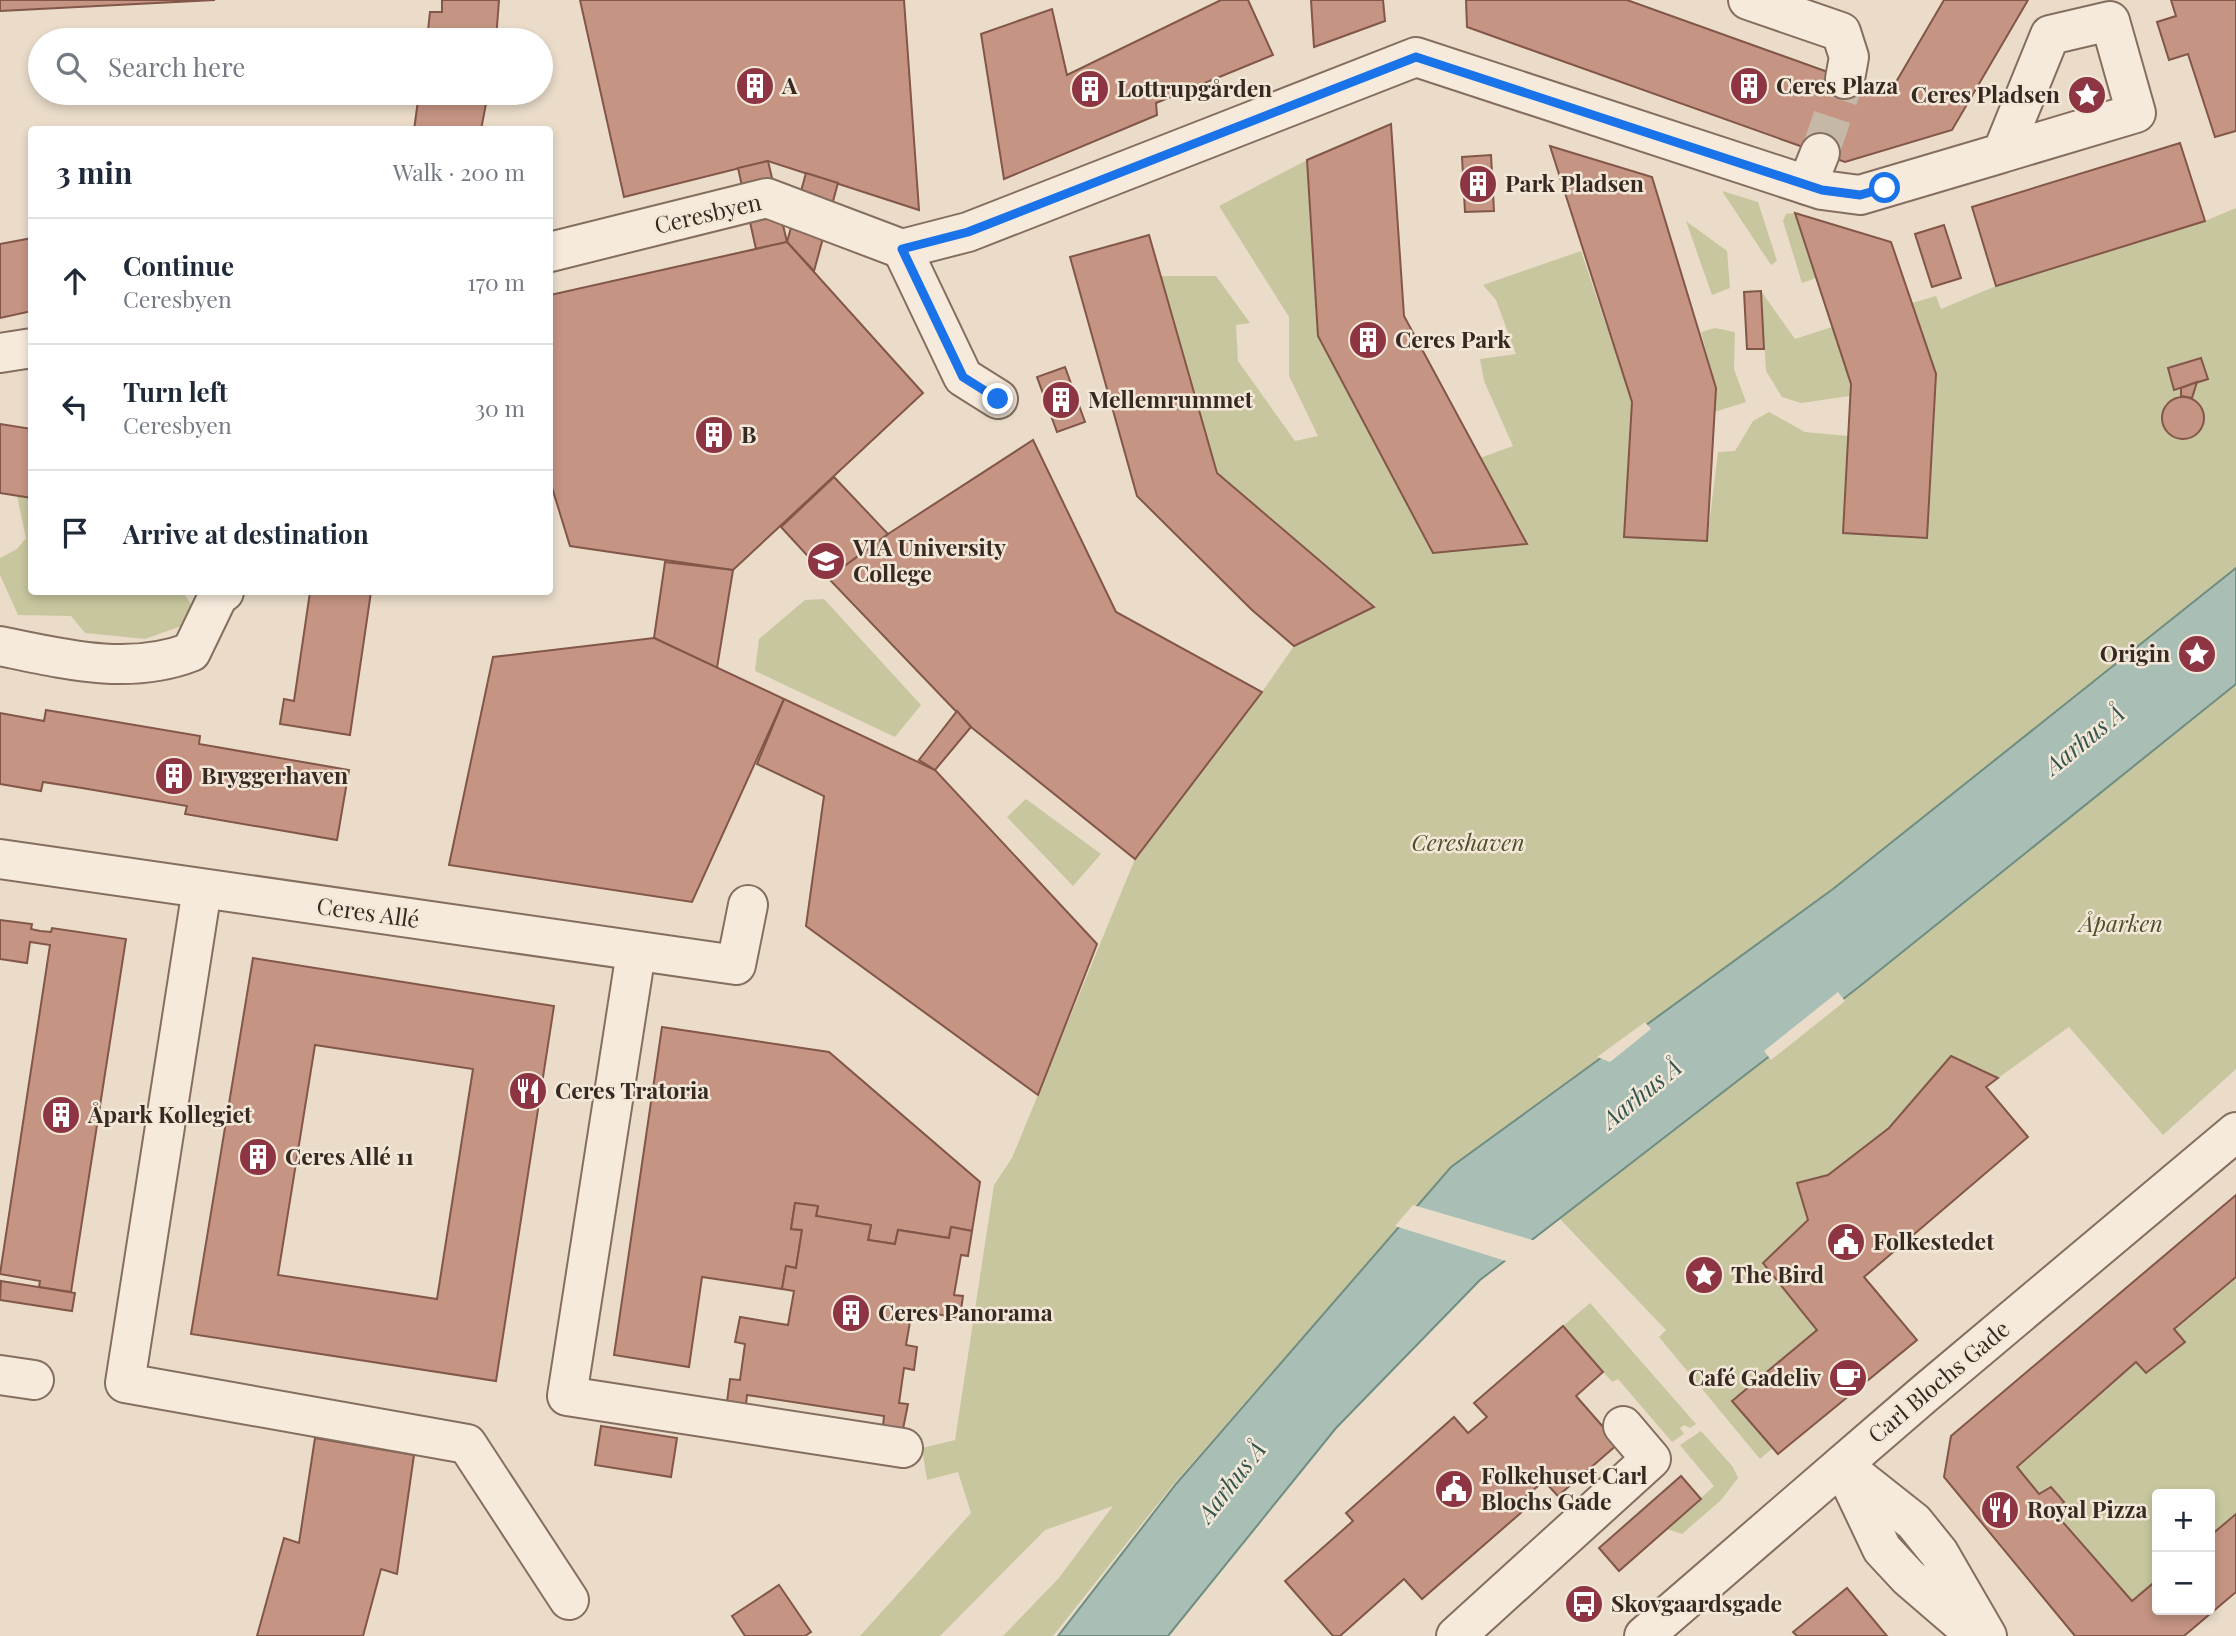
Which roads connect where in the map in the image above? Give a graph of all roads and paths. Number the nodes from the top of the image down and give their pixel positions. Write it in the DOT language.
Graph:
graph roads {
  1 [pos="1748,0"];
  2 [pos="1845,79"];
  3 [pos="2002,153"];
  4 [pos="902,249"];
  5 [pos="553,251"];
  6 [pos="28,349"];
  7 [pos="0,353"];
  8 [pos="998,399"];
  9 [pos="219,595"];
  10 [pos="0,646"];
  11 [pos="0,859"];
  12 [pos="202,889"];
  13 [pos="748,905"];
  14 [pos="636,952"];
  15 [pos="2236,1132"];
  16 [pos="1623,1426"];
  17 [pos="904,1448"];
  18 [pos="1842,1465"];
  19 [pos="569,1600"];
  20 [pos="1456,1636"];
  21 [pos="1644,1636"];
  22 [pos="1977,1636"];
  23 [pos="1987,1636"];
  1 -- 2 [label="street"];
  3 -- 4 [label="street"];
  4 -- 5 [label="street, Ceresbyen"];
  4 -- 8 [label="street"];
  6 -- 7 [label="street"];
  9 -- 10 [label="street"];
  11 -- 12 [label="street, Ceres Allé"];
  12 -- 14 [label="street, Ceres Allé"];
  12 -- 19 [label="street"];
  13 -- 14 [label="street, Ceres Allé"];
  14 -- 17 [label="street"];
  15 -- 18 [label="street, Carl Blochs Gade"];
  16 -- 20 [label="street"];
  18 -- 21 [label="street, Carl Blochs Gade"];
  18 -- 22 [label="street"];
  18 -- 23 [label="street"];
}
